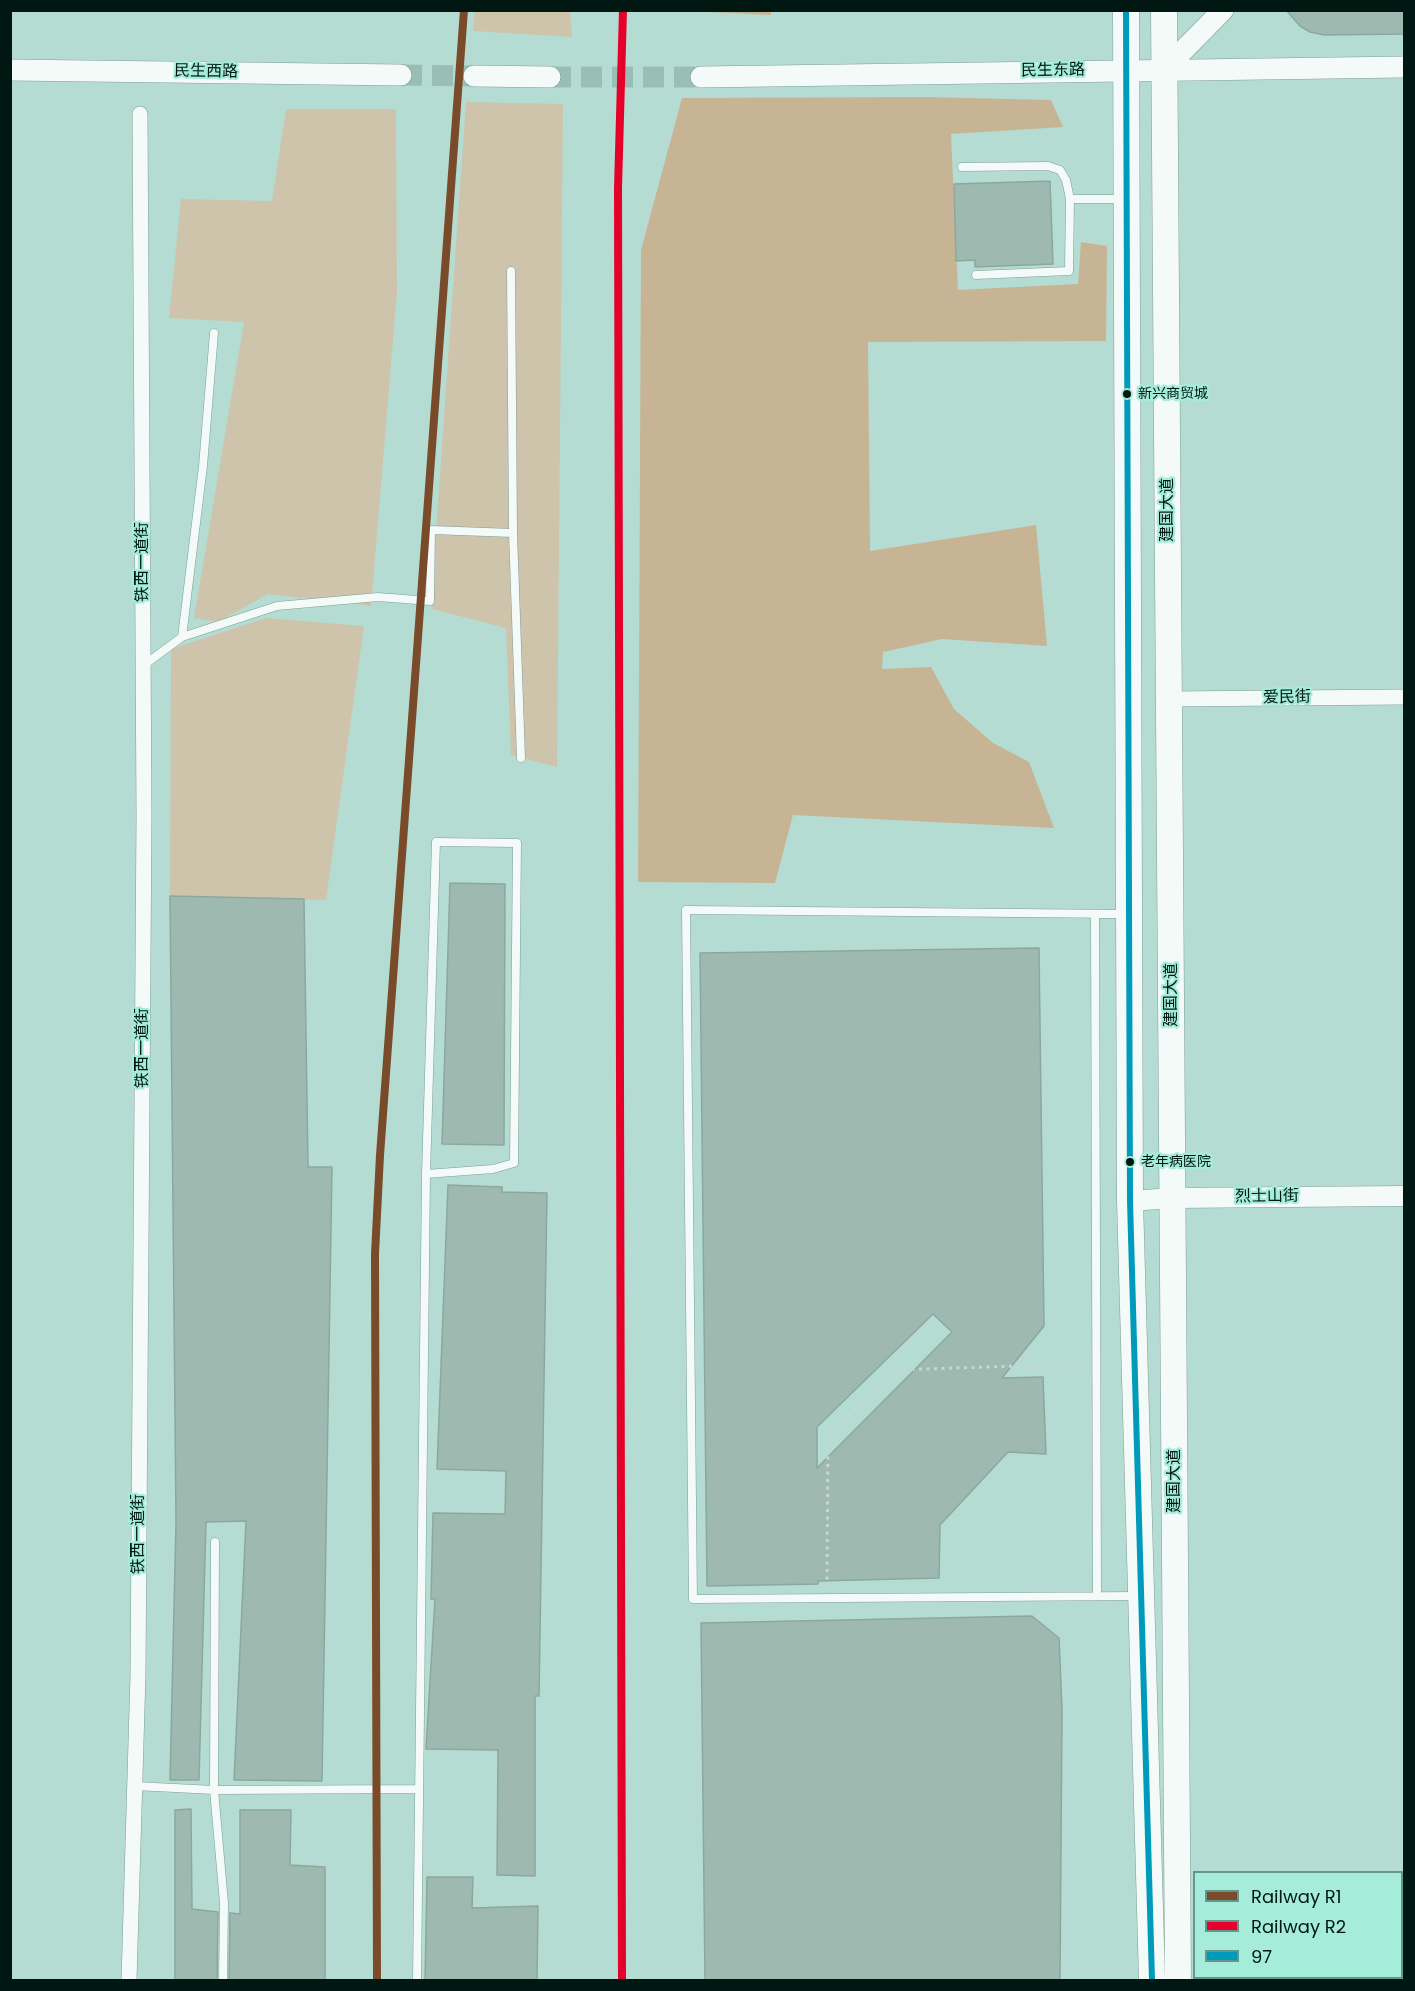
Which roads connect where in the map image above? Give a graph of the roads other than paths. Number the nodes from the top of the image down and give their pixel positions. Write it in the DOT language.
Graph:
graph roads {
  1 [pos="1126,10"];
  2 [pos="1164,10"];
  3 [pos="1223,10"];
  4 [pos="1404,67"];
  5 [pos="10,70"];
  6 [pos="1126,70"];
  7 [pos="1164,70"];
  8 [pos="401,75"];
  9 [pos="474,76"];
  10 [pos="550,77"];
  11 [pos="701,77"];
  12 [pos="140,114"];
  13 [pos="962,167"];
  14 [pos="1070,199"];
  15 [pos="1126,199"];
  16 [pos="511,271"];
  17 [pos="976,275"];
  18 [pos="214,333"];
  19 [pos="513,533"];
  20 [pos="182,637"];
  21 [pos="143,666"];
  22 [pos="1404,697"];
  23 [pos="1169,699"];
  24 [pos="520,758"];
  25 [pos="1095,914"];
  26 [pos="1129,914"];
  27 [pos="426,1174"];
  28 [pos="1404,1196"];
  29 [pos="1173,1198"];
  30 [pos="1130,1201"];
  31 [pos="215,1542"];
  32 [pos="1096,1596"];
  33 [pos="1141,1596"];
  34 [pos="135,1786"];
  35 [pos="418,1789"];
  36 [pos="214,1790"];
  37 [pos="129,1980"];
  38 [pos="223,1980"];
  39 [pos="417,1980"];
  40 [pos="1152,1980"];
  41 [pos="1178,1980"];
  1 -- 6 [label="highway"];
  2 -- 7 [label="highway, 建国大道"];
  3 -- 7 [label="main road"];
  4 -- 7 [label="main road, 民生东路"];
  5 -- 8 [label="main road, 民生西路"];
  6 -- 7 [label="main road, 民生东路"];
  6 -- 11 [label="main road, 民生东路"];
  6 -- 15 [label="highway"];
  7 -- 23 [label="highway, 建国大道"];
  9 -- 10 [label="main road"];
  12 -- 21 [label="street, 铁西一道街"];
  13 -- 14 [label="lane"];
  14 -- 15 [label="lane"];
  14 -- 17 [label="lane"];
  15 -- 26 [label="highway"];
  16 -- 19 [label="lane"];
  18 -- 20 [label="lane"];
  19 -- 20 [label="lane"];
  19 -- 24 [label="lane"];
  20 -- 21 [label="lane"];
  21 -- 34 [label="street, 铁西一道街"];
  22 -- 23 [label="street, 爱民街"];
  23 -- 29 [label="highway, 建国大道"];
  25 -- 26 [label="lane"];
  25 -- 32 [label="lane"];
  25 -- 32 [label="lane"];
  26 -- 30 [label="highway"];
  27 -- 27 [label="lane"];
  27 -- 35 [label="lane"];
  28 -- 29 [label="street, 烈士山街"];
  29 -- 30 [label="street, 烈士山街"];
  29 -- 41 [label="highway, 建国大道"];
  30 -- 33 [label="highway"];
  31 -- 36 [label="lane"];
  32 -- 33 [label="lane"];
  33 -- 40 [label="highway"];
  34 -- 36 [label="lane"];
  34 -- 37 [label="street, 铁西一道街"];
  35 -- 36 [label="lane"];
  35 -- 39 [label="lane"];
  36 -- 38 [label="lane"];
}
